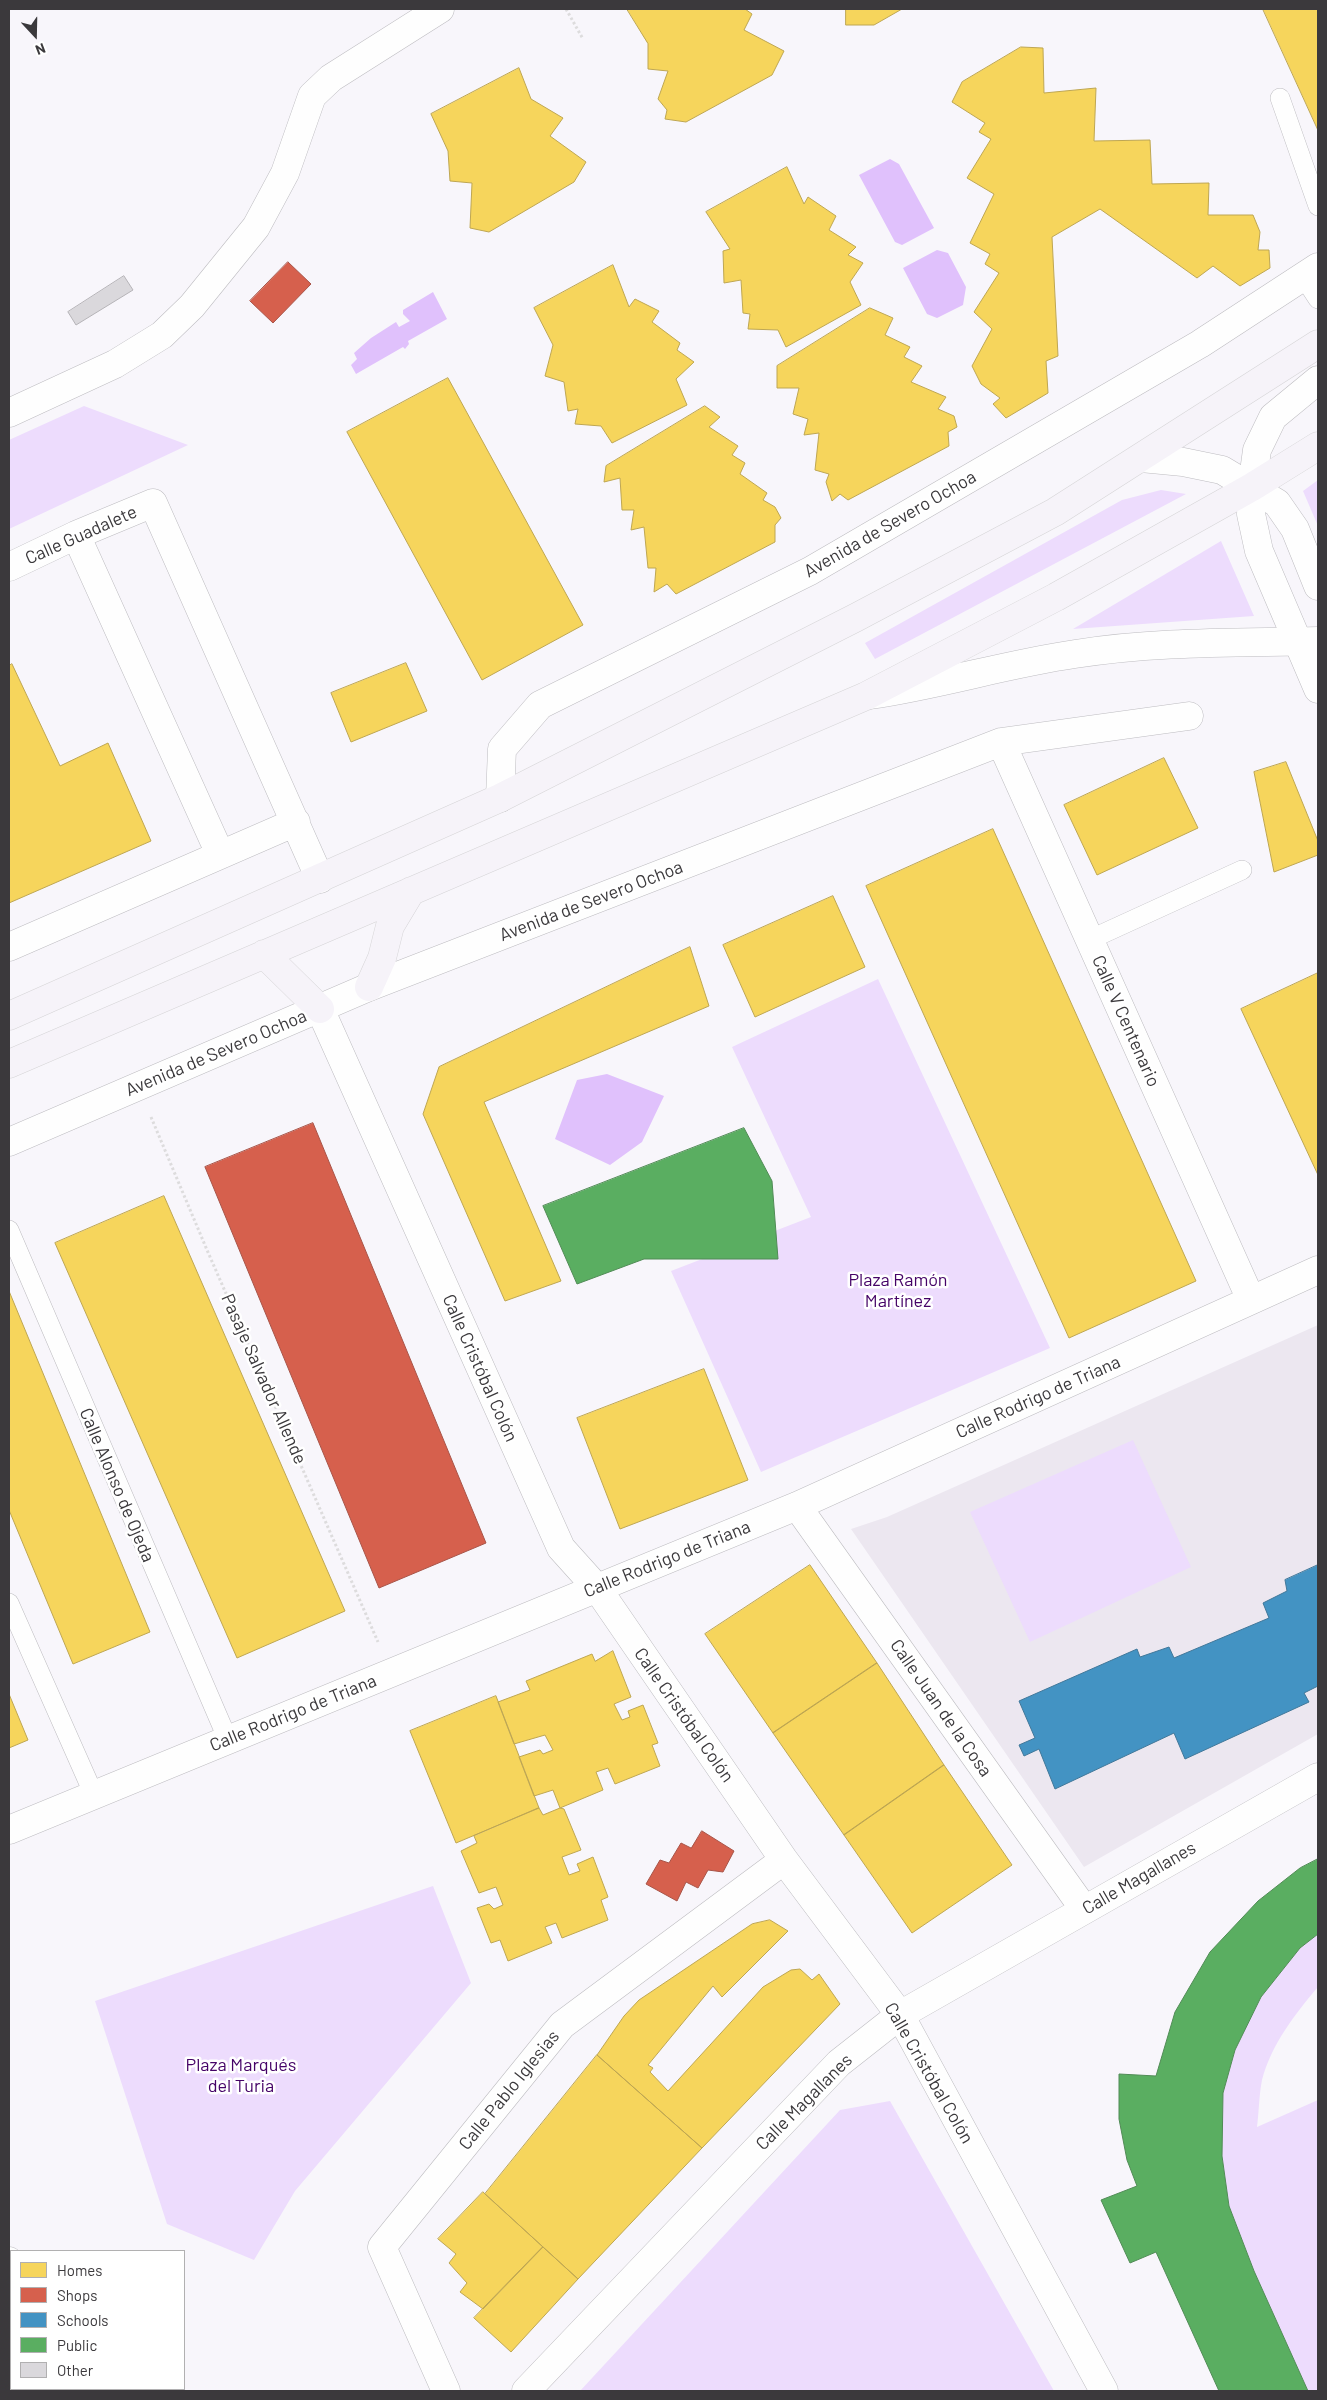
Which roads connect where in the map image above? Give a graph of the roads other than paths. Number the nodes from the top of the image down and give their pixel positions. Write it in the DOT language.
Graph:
graph roads {
  1 [pos="440,9"];
  2 [pos="1280,98"];
  3 [pos="1318,206"];
  4 [pos="1311,272"];
  5 [pos="1318,299"];
  6 [pos="1318,344"];
  7 [pos="1318,380"];
  8 [pos="9,413"];
  9 [pos="1318,446"];
  10 [pos="1141,458"];
  11 [pos="1252,487"];
  12 [pos="76,535"];
  13 [pos="9,567"];
  14 [pos="1318,586"];
  15 [pos="1308,642"];
  16 [pos="1318,690"];
  17 [pos="866,696"];
  18 [pos="1189,716"];
  19 [pos="1000,742"];
  20 [pos="500,798"];
  21 [pos="296,822"];
  22 [pos="220,854"];
  23 [pos="1242,870"];
  24 [pos="320,879"];
  25 [pos="411,891"];
  26 [pos="1089,940"];
  27 [pos="9,947"];
  28 [pos="264,954"];
  29 [pos="369,987"];
  30 [pos="320,1009"];
  31 [pos="9,1016"];
  32 [pos="9,1064"];
  33 [pos="9,1142"];
  34 [pos="9,1230"];
  35 [pos="1318,1270"];
  36 [pos="1251,1300"];
  37 [pos="797,1506"];
  38 [pos="597,1588"];
  39 [pos="9,1603"];
  40 [pos="228,1740"];
  41 [pos="1318,1777"];
  42 [pos="94,1795"];
  43 [pos="9,1830"];
  44 [pos="784,1860"];
  45 [pos="1084,1909"];
  46 [pos="900,2015"];
  47 [pos="446,2391"];
  48 [pos="526,2391"];
  49 [pos="1104,2391"];
  1 -- 8 [label="street"];
  2 -- 3 [label="lane"];
  4 -- 5 [label="lane"];
  4 -- 20 [label="street, Avenida de Severo Ochoa"];
  6 -- 10 [label="main road"];
  7 -- 11 [label="street"];
  9 -- 11 [label="main road"];
  10 -- 11 [label="street"];
  10 -- 20 [label="main road"];
  11 -- 14 [label="street"];
  11 -- 15 [label="street"];
  11 -- 17 [label="main road"];
  12 -- 13 [label="street, Calle Guadalete"];
  12 -- 21 [label="street, Calle Guadalete"];
  12 -- 22 [label="street"];
  15 -- 16 [label="street"];
  15 -- 17 [label="street"];
  17 -- 25 [label="main road"];
  18 -- 19 [label="street, Avenida de Severo Ochoa"];
  19 -- 26 [label="street, Calle V Centenario"];
  19 -- 29 [label="street, Avenida de Severo Ochoa"];
  20 -- 24 [label="main road"];
  21 -- 22 [label="street"];
  21 -- 24 [label="street"];
  22 -- 27 [label="street"];
  23 -- 26 [label="lane"];
  24 -- 31 [label="main road"];
  25 -- 28 [label="main road"];
  25 -- 29 [label="main road"];
  26 -- 36 [label="street, Calle V Centenario"];
  28 -- 30 [label="main road"];
  28 -- 32 [label="main road"];
  29 -- 30 [label="street, Avenida de Severo Ochoa"];
  30 -- 33 [label="street, Avenida de Severo Ochoa"];
  30 -- 38 [label="street, Calle Cristóbal Colón"];
  34 -- 40 [label="lane, Calle Alonso de Ojeda"];
  35 -- 36 [label="street, Calle Rodrigo de Triana"];
  36 -- 37 [label="street, Calle Rodrigo de Triana"];
  37 -- 38 [label="street, Calle Rodrigo de Triana"];
  37 -- 45 [label="street, Calle Juan de la Cosa"];
  38 -- 40 [label="street, Calle Rodrigo de Triana"];
  38 -- 44 [label="street, Calle Cristóbal Colón"];
  39 -- 42 [label="lane"];
  40 -- 42 [label="street, Calle Rodrigo de Triana"];
  41 -- 45 [label="street, Calle Magallanes"];
  42 -- 43 [label="street, Calle Rodrigo de Triana"];
  44 -- 46 [label="street, Calle Cristóbal Colón"];
  44 -- 47 [label="street, Calle Pablo Iglesias"];
  45 -- 46 [label="street, Calle Magallanes"];
  46 -- 48 [label="street, Calle Magallanes"];
  46 -- 49 [label="street, Calle Cristóbal Colón"];
}
